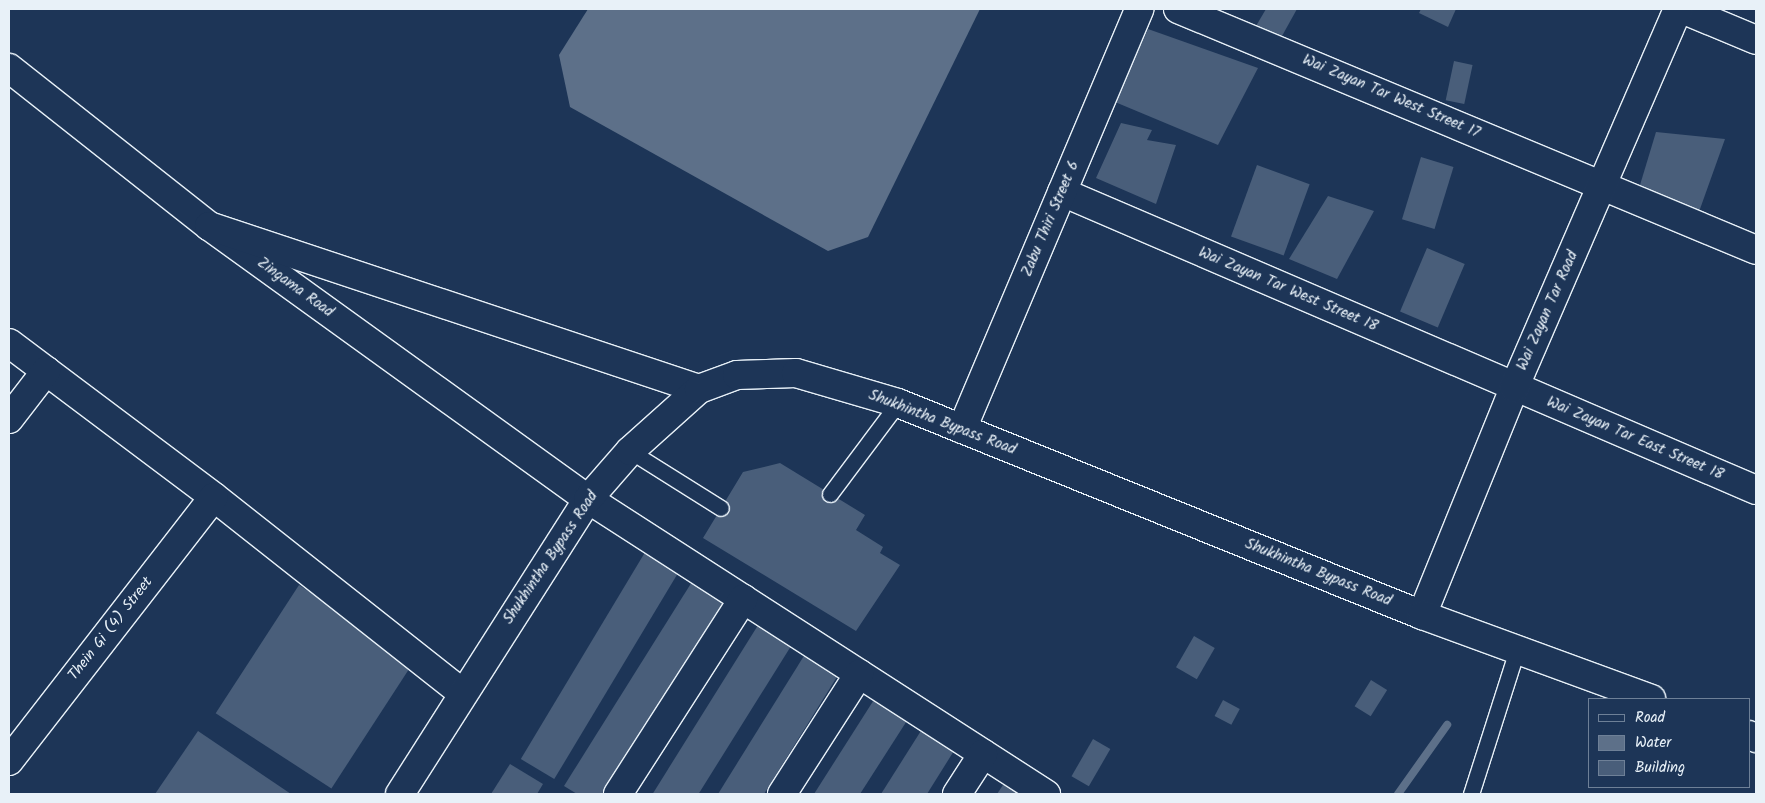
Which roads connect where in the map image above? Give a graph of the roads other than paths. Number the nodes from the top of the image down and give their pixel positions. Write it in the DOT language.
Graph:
graph roads {
  1 [pos="1139,9"];
  2 [pos="1178,9"];
  3 [pos="1680,9"];
  4 [pos="1756,40"];
  5 [pos="9,68"];
  6 [pos="1604,185"];
  7 [pos="1062,192"];
  8 [pos="209,226"];
  9 [pos="1756,250"];
  10 [pos="9,342"];
  11 [pos="46,371"];
  12 [pos="699,388"];
  13 [pos="1514,388"];
  14 [pos="898,403"];
  15 [pos="9,419"];
  16 [pos="962,429"];
  17 [pos="630,451"];
  18 [pos="1756,490"];
  19 [pos="830,494"];
  20 [pos="214,497"];
  21 [pos="588,499"];
  22 [pos="721,508"];
  23 [pos="743,599"];
  24 [pos="1422,615"];
  25 [pos="1517,650"];
  26 [pos="859,674"];
  27 [pos="462,693"];
  28 [pos="1648,698"];
  29 [pos="983,754"];
  30 [pos="9,761"];
  31 [pos="400,794"];
  32 [pos="618,794"];
  33 [pos="782,794"];
  34 [pos="958,794"];
  35 [pos="1046,794"];
  36 [pos="1471,794"];
  1 -- 7 [label="street, Zabu Thiri Street 6"];
  2 -- 6 [label="street, Wai Zayan Tar West Street 17"];
  3 -- 4 [label="street"];
  3 -- 6 [label="street, Wai Zayan Tar Road"];
  5 -- 8 [label="street, Zingama Road"];
  6 -- 9 [label="street, Wai Zayan Tar West Street 17"];
  6 -- 13 [label="street, Wai Zayan Tar Road"];
  7 -- 13 [label="street, Wai Zayan Tar West Street 18"];
  7 -- 16 [label="street, Zabu Thiri Street 6"];
  8 -- 12 [label="street"];
  8 -- 21 [label="street, Zingama Road"];
  10 -- 11 [label="street"];
  11 -- 15 [label="street"];
  11 -- 20 [label="street"];
  12 -- 14 [label="street, Shukhintha Bypass Road"];
  12 -- 17 [label="street, Shukhintha Bypass Road"];
  13 -- 18 [label="street, Wai Zayan Tar East Street 18"];
  13 -- 24 [label="street, Wai Zayan Tar Road"];
  14 -- 16 [label="street, Shukhintha Bypass Road"];
  14 -- 19 [label="lane"];
  16 -- 24 [label="street, Shukhintha Bypass Road"];
  17 -- 21 [label="street, Shukhintha Bypass Road"];
  17 -- 22 [label="lane"];
  20 -- 27 [label="street"];
  20 -- 30 [label="street, Thein Gi (4) Street"];
  21 -- 23 [label="street, Zingama Road"];
  21 -- 27 [label="street, Shukhintha Bypass Road"];
  23 -- 26 [label="street, Zingama Road"];
  23 -- 32 [label="street"];
  24 -- 25 [label="street, Shukhintha Bypass Road"];
  25 -- 28 [label="street, Shukhintha Bypass Road"];
  25 -- 36 [label="lane"];
  26 -- 29 [label="street, Zingama Road"];
  26 -- 33 [label="street"];
  27 -- 31 [label="street, Shukhintha Bypass Road"];
  29 -- 34 [label="street"];
  29 -- 35 [label="street, Zingama Road"];
}
